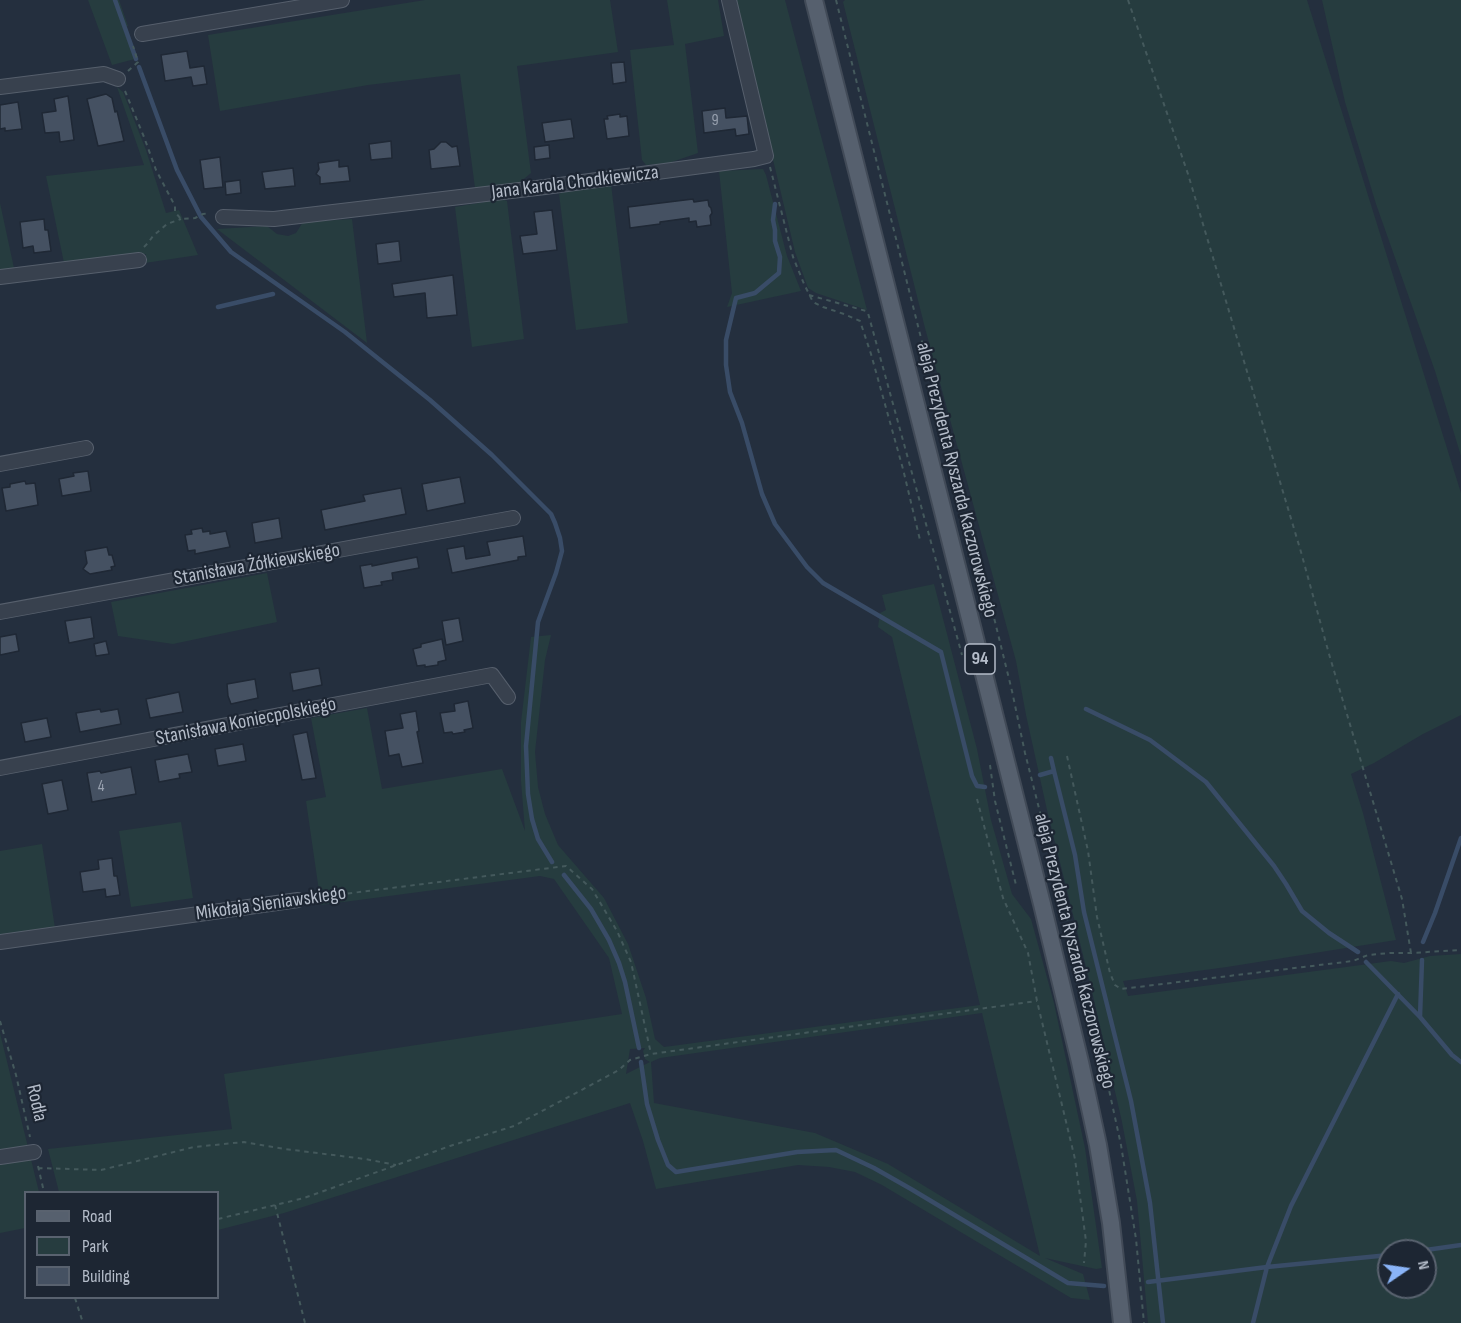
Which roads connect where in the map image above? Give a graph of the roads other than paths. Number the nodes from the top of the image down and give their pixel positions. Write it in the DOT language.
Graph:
graph roads {
  1 [pos="342,0"];
  2 [pos="729,0"];
  3 [pos="814,0"];
  4 [pos="142,34"];
  5 [pos="118,80"];
  6 [pos="0,87"];
  7 [pos="223,217"];
  8 [pos="139,260"];
  9 [pos="0,277"];
  10 [pos="86,448"];
  11 [pos="0,464"];
  12 [pos="513,518"];
  13 [pos="0,612"];
  14 [pos="508,697"];
  15 [pos="0,768"];
  16 [pos="298,900"];
  17 [pos="0,942"];
  18 [pos="34,1152"];
  19 [pos="0,1157"];
  20 [pos="1122,1323"];
  1 -- 4 [label="street"];
  2 -- 7 [label="street, Jana Karola Chodkiewicza"];
  3 -- 20 [label="main road, aleja Prezydenta Ryszarda Kaczorowskiego / 94"];
  5 -- 6 [label="street"];
  8 -- 9 [label="street"];
  10 -- 11 [label="street"];
  12 -- 13 [label="street, Stanisława Żółkiewskiego"];
  14 -- 15 [label="street, Stanisława Koniecpolskiego"];
  16 -- 17 [label="street, Mikołaja Sieniawskiego"];
  18 -- 19 [label="street"];
}
